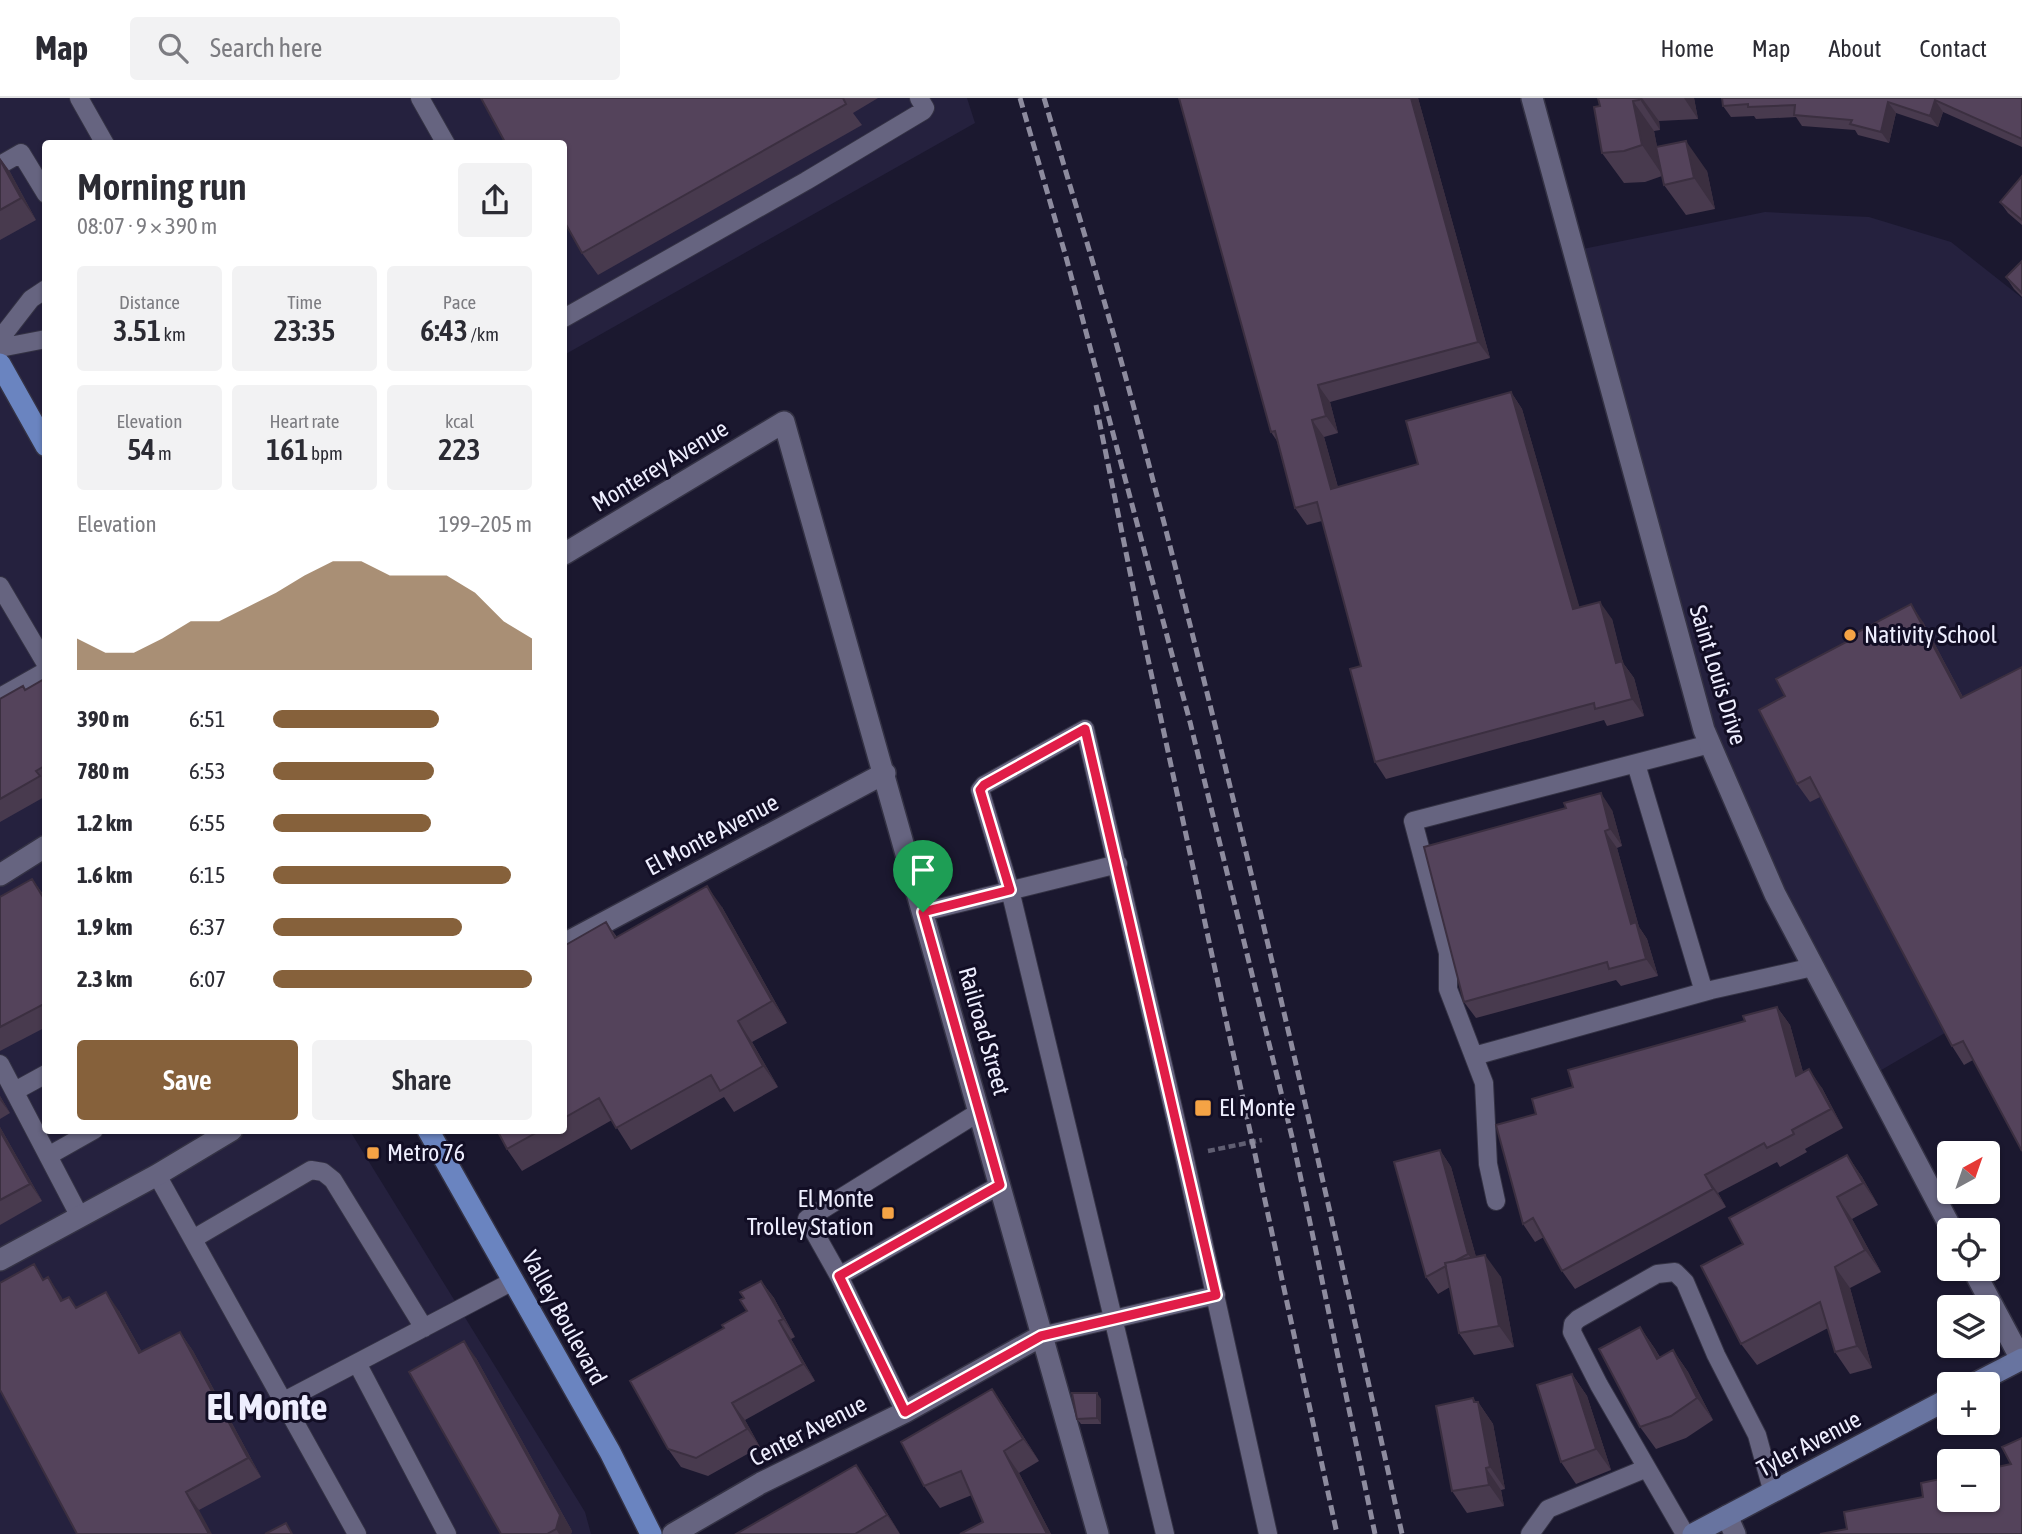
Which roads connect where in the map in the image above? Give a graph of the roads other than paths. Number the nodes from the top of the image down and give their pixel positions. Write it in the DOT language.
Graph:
graph roads {
  1 [pos="79,98"];
  2 [pos="420,98"];
  3 [pos="919,98"];
  4 [pos="1532,98"];
  5 [pos="103,140"];
  6 [pos="444,140"];
  7 [pos="0,165"];
  8 [pos="42,187"];
  9 [pos="42,292"];
  10 [pos="567,316"];
  11 [pos="0,339"];
  12 [pos="42,340"];
  13 [pos="0,348"];
  14 [pos="0,364"];
  15 [pos="784,422"];
  16 [pos="42,439"];
  17 [pos="567,552"];
  18 [pos="0,586"];
  19 [pos="42,657"];
  20 [pos="42,673"];
  21 [pos="0,697"];
  22 [pos="1710,744"];
  23 [pos="1636,764"];
  24 [pos="885,773"];
  25 [pos="42,849"];
  26 [pos="1118,864"];
  27 [pos="0,875"];
  28 [pos="1010,890"];
  29 [pos="923,912"];
  30 [pos="567,942"];
  31 [pos="1813,967"];
  32 [pos="1704,992"];
  33 [pos="1474,1056"];
  34 [pos="0,1064"];
  35 [pos="42,1076"];
  36 [pos="15,1091"];
  37 [pos="979,1112"];
  38 [pos="87,1134"];
  39 [pos="225,1134"];
  40 [pos="430,1134"];
  41 [pos="48,1156"];
  42 [pos="157,1175"];
  43 [pos="1000,1185"];
  44 [pos="1496,1201"];
  45 [pos="80,1217"];
  46 [pos="1946,1218"];
  47 [pos="193,1239"];
  48 [pos="0,1260"];
  49 [pos="839,1276"];
  50 [pos="513,1281"];
  51 [pos="1979,1281"];
  52 [pos="1216,1295"];
  53 [pos="1114,1319"];
  54 [pos="424,1328"];
  55 [pos="1041,1336"];
  56 [pos="2021,1359"];
  57 [pos="357,1363"];
  58 [pos="1997,1372"];
  59 [pos="284,1401"];
  60 [pos="1937,1405"];
  61 [pos="905,1412"];
  62 [pos="1647,1468"];
  63 [pos="1773,1493"];
  64 [pos="1731,1525"];
  65 [pos="357,1534"];
  66 [pos="447,1534"];
  67 [pos="651,1534"];
  68 [pos="673,1534"];
  69 [pos="1098,1534"];
  70 [pos="1165,1534"];
  71 [pos="1268,1534"];
  72 [pos="1530,1534"];
  73 [pos="1685,1534"];
  74 [pos="1693,1534"];
  1 -- 5 [label="lane"];
  2 -- 6 [label="lane"];
  3 -- 10 [label="lane"];
  4 -- 22 [label="street, Saint Louis Drive"];
  7 -- 8 [label="lane"];
  9 -- 11 [label="lane"];
  12 -- 13 [label="lane"];
  14 -- 16 [label="main road"];
  15 -- 17 [label="street, Monterey Avenue"];
  15 -- 24 [label="street, Railroad Street"];
  18 -- 19 [label="lane"];
  20 -- 21 [label="lane"];
  22 -- 23 [label="lane"];
  22 -- 31 [label="street, Saint Louis Drive"];
  23 -- 32 [label="lane"];
  23 -- 33 [label="lane"];
  24 -- 29 [label="street, Railroad Street"];
  24 -- 30 [label="street, El Monte Avenue"];
  25 -- 27 [label="street"];
  26 -- 28 [label="lane"];
  26 -- 28 [label="lane"];
  26 -- 52 [label="lane"];
  28 -- 29 [label="lane"];
  28 -- 53 [label="lane"];
  29 -- 37 [label="street, Railroad Street"];
  31 -- 32 [label="lane"];
  31 -- 46 [label="street, Saint Louis Drive"];
  32 -- 33 [label="lane"];
  33 -- 44 [label="lane"];
  34 -- 36 [label="lane"];
  35 -- 36 [label="lane"];
  36 -- 41 [label="lane"];
  37 -- 43 [label="street, Railroad Street"];
  37 -- 49 [label="lane"];
  38 -- 41 [label="lane"];
  39 -- 42 [label="street"];
  40 -- 50 [label="main road, Valley Boulevard"];
  41 -- 45 [label="lane"];
  42 -- 45 [label="street"];
  42 -- 47 [label="lane"];
  43 -- 49 [label="lane"];
  43 -- 55 [label="street, Railroad Street"];
  45 -- 48 [label="street"];
  47 -- 54 [label="lane"];
  47 -- 59 [label="lane"];
  49 -- 61 [label="lane"];
  50 -- 54 [label="lane"];
  50 -- 67 [label="main road, Valley Boulevard"];
  51 -- 56 [label="street"];
  52 -- 53 [label="lane"];
  52 -- 71 [label="lane"];
  53 -- 55 [label="lane"];
  53 -- 70 [label="lane"];
  54 -- 57 [label="lane"];
  55 -- 61 [label="street, Center Avenue"];
  55 -- 69 [label="street, Railroad Street"];
  56 -- 58 [label="main road"];
  57 -- 59 [label="lane"];
  57 -- 66 [label="lane"];
  59 -- 65 [label="lane"];
  60 -- 63 [label="main road, Tyler Avenue"];
  61 -- 68 [label="street, Center Avenue"];
  62 -- 63 [label="lane"];
  62 -- 72 [label="lane"];
  62 -- 73 [label="lane"];
  63 -- 64 [label="main road, Tyler Avenue"];
  64 -- 74 [label="main road, Tyler Avenue"];
}
